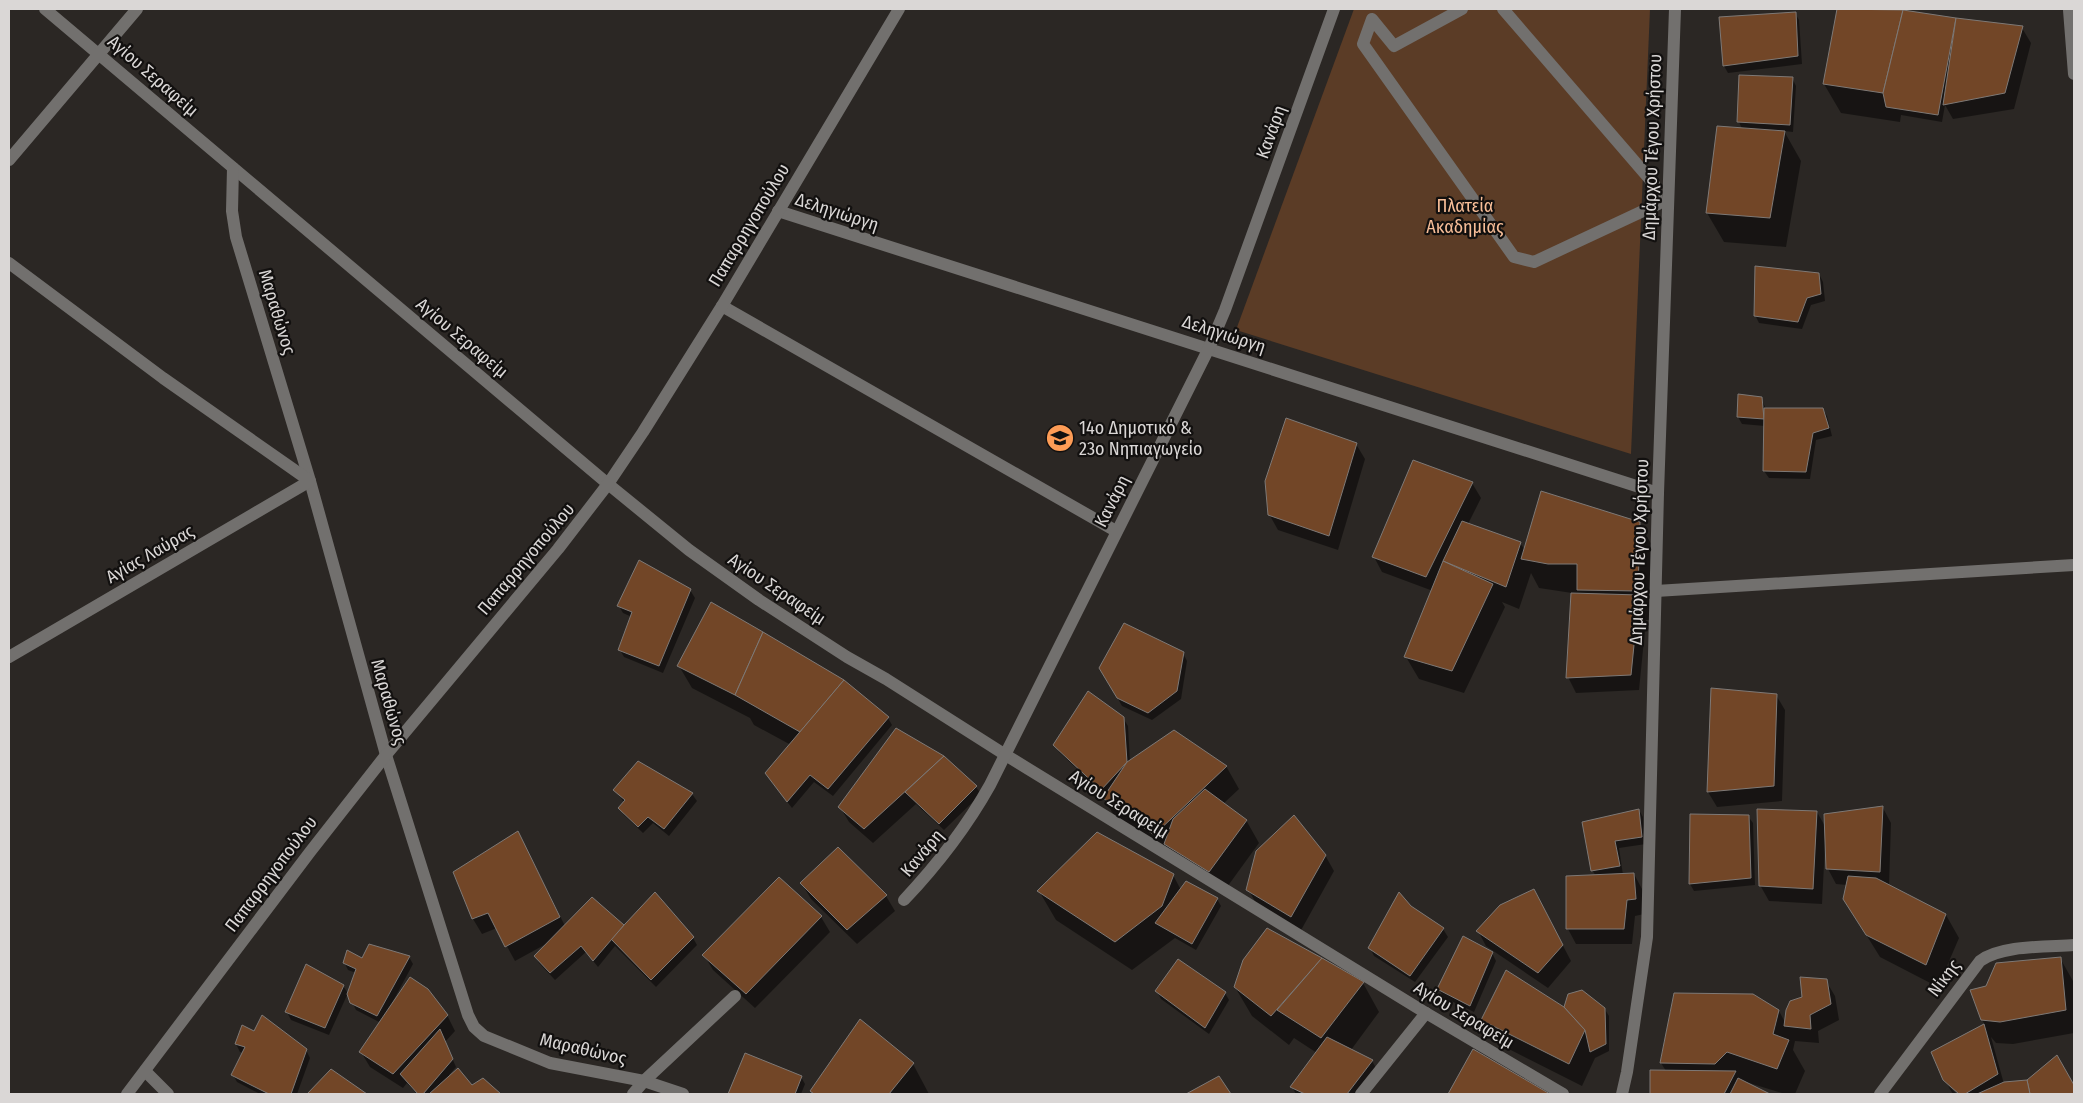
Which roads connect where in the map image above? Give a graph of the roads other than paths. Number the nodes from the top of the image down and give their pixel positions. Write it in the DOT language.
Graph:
graph roads {
  1 [pos="45,9"];
  2 [pos="137,9"];
  3 [pos="899,9"];
  4 [pos="1334,9"];
  5 [pos="1462,9"];
  6 [pos="1503,9"];
  7 [pos="1674,9"];
  8 [pos="2068,10"];
  9 [pos="99,53"];
  10 [pos="2074,74"];
  11 [pos="9,160"];
  12 [pos="232,168"];
  13 [pos="778,211"];
  14 [pos="9,263"];
  15 [pos="722,306"];
  16 [pos="1210,348"];
  17 [pos="310,481"];
  18 [pos="608,484"];
  19 [pos="1658,492"];
  20 [pos="1116,531"];
  21 [pos="2074,565"];
  22 [pos="1656,591"];
  23 [pos="9,657"];
  24 [pos="1004,754"];
  25 [pos="386,755"];
  26 [pos="904,900"];
  27 [pos="2074,945"];
  28 [pos="735,996"];
  29 [pos="1426,1013"];
  30 [pos="145,1071"];
  31 [pos="644,1081"];
  32 [pos="127,1094"];
  33 [pos="168,1094"];
  34 [pos="633,1094"];
  35 [pos="683,1094"];
  36 [pos="1361,1094"];
  37 [pos="1563,1094"];
  38 [pos="1622,1094"];
  39 [pos="1880,1094"];
  1 -- 9 [label="street, Αγίου Σεραφείμ"];
  2 -- 9 [label="street"];
  3 -- 13 [label="street, Παπαρρηγοπούλου"];
  4 -- 16 [label="street, Κανάρη"];
  5 -- 6 [label="street"];
  7 -- 19 [label="street, Δημάρχου Τέγου Χρήστου"];
  8 -- 10 [label="street"];
  9 -- 11 [label="street"];
  9 -- 12 [label="street, Αγίου Σεραφείμ"];
  12 -- 17 [label="street, Μαραθώνος"];
  12 -- 18 [label="street, Αγίου Σεραφείμ"];
  13 -- 15 [label="street, Παπαρρηγοπούλου"];
  13 -- 16 [label="street, Δεληγιώργη"];
  14 -- 17 [label="street"];
  15 -- 18 [label="street, Παπαρρηγοπούλου"];
  15 -- 20 [label="street"];
  16 -- 19 [label="street, Δεληγιώργη"];
  16 -- 20 [label="street, Κανάρη"];
  17 -- 23 [label="street, Αγίας Λαύρας"];
  17 -- 25 [label="street, Μαραθώνος"];
  18 -- 24 [label="street, Αγίου Σεραφείμ"];
  18 -- 25 [label="street, Παπαρρηγοπούλου"];
  19 -- 22 [label="street, Δημάρχου Τέγου Χρήστου"];
  20 -- 24 [label="street, Κανάρη"];
  21 -- 22 [label="street"];
  22 -- 38 [label="street, Δημάρχου Τέγου Χρήστου"];
  24 -- 26 [label="street, Κανάρη"];
  24 -- 29 [label="street, Αγίου Σεραφείμ"];
  25 -- 30 [label="street, Παπαρρηγοπούλου"];
  25 -- 31 [label="street, Μαραθώνος"];
  27 -- 39 [label="street, Νίκης"];
  28 -- 31 [label="street"];
  29 -- 36 [label="street"];
  29 -- 37 [label="street, Αγίου Σεραφείμ"];
  30 -- 32 [label="street, Παπαρρηγοπούλου"];
  30 -- 33 [label="street"];
  31 -- 34 [label="street"];
  31 -- 35 [label="street, Μαραθώνος"];
}
